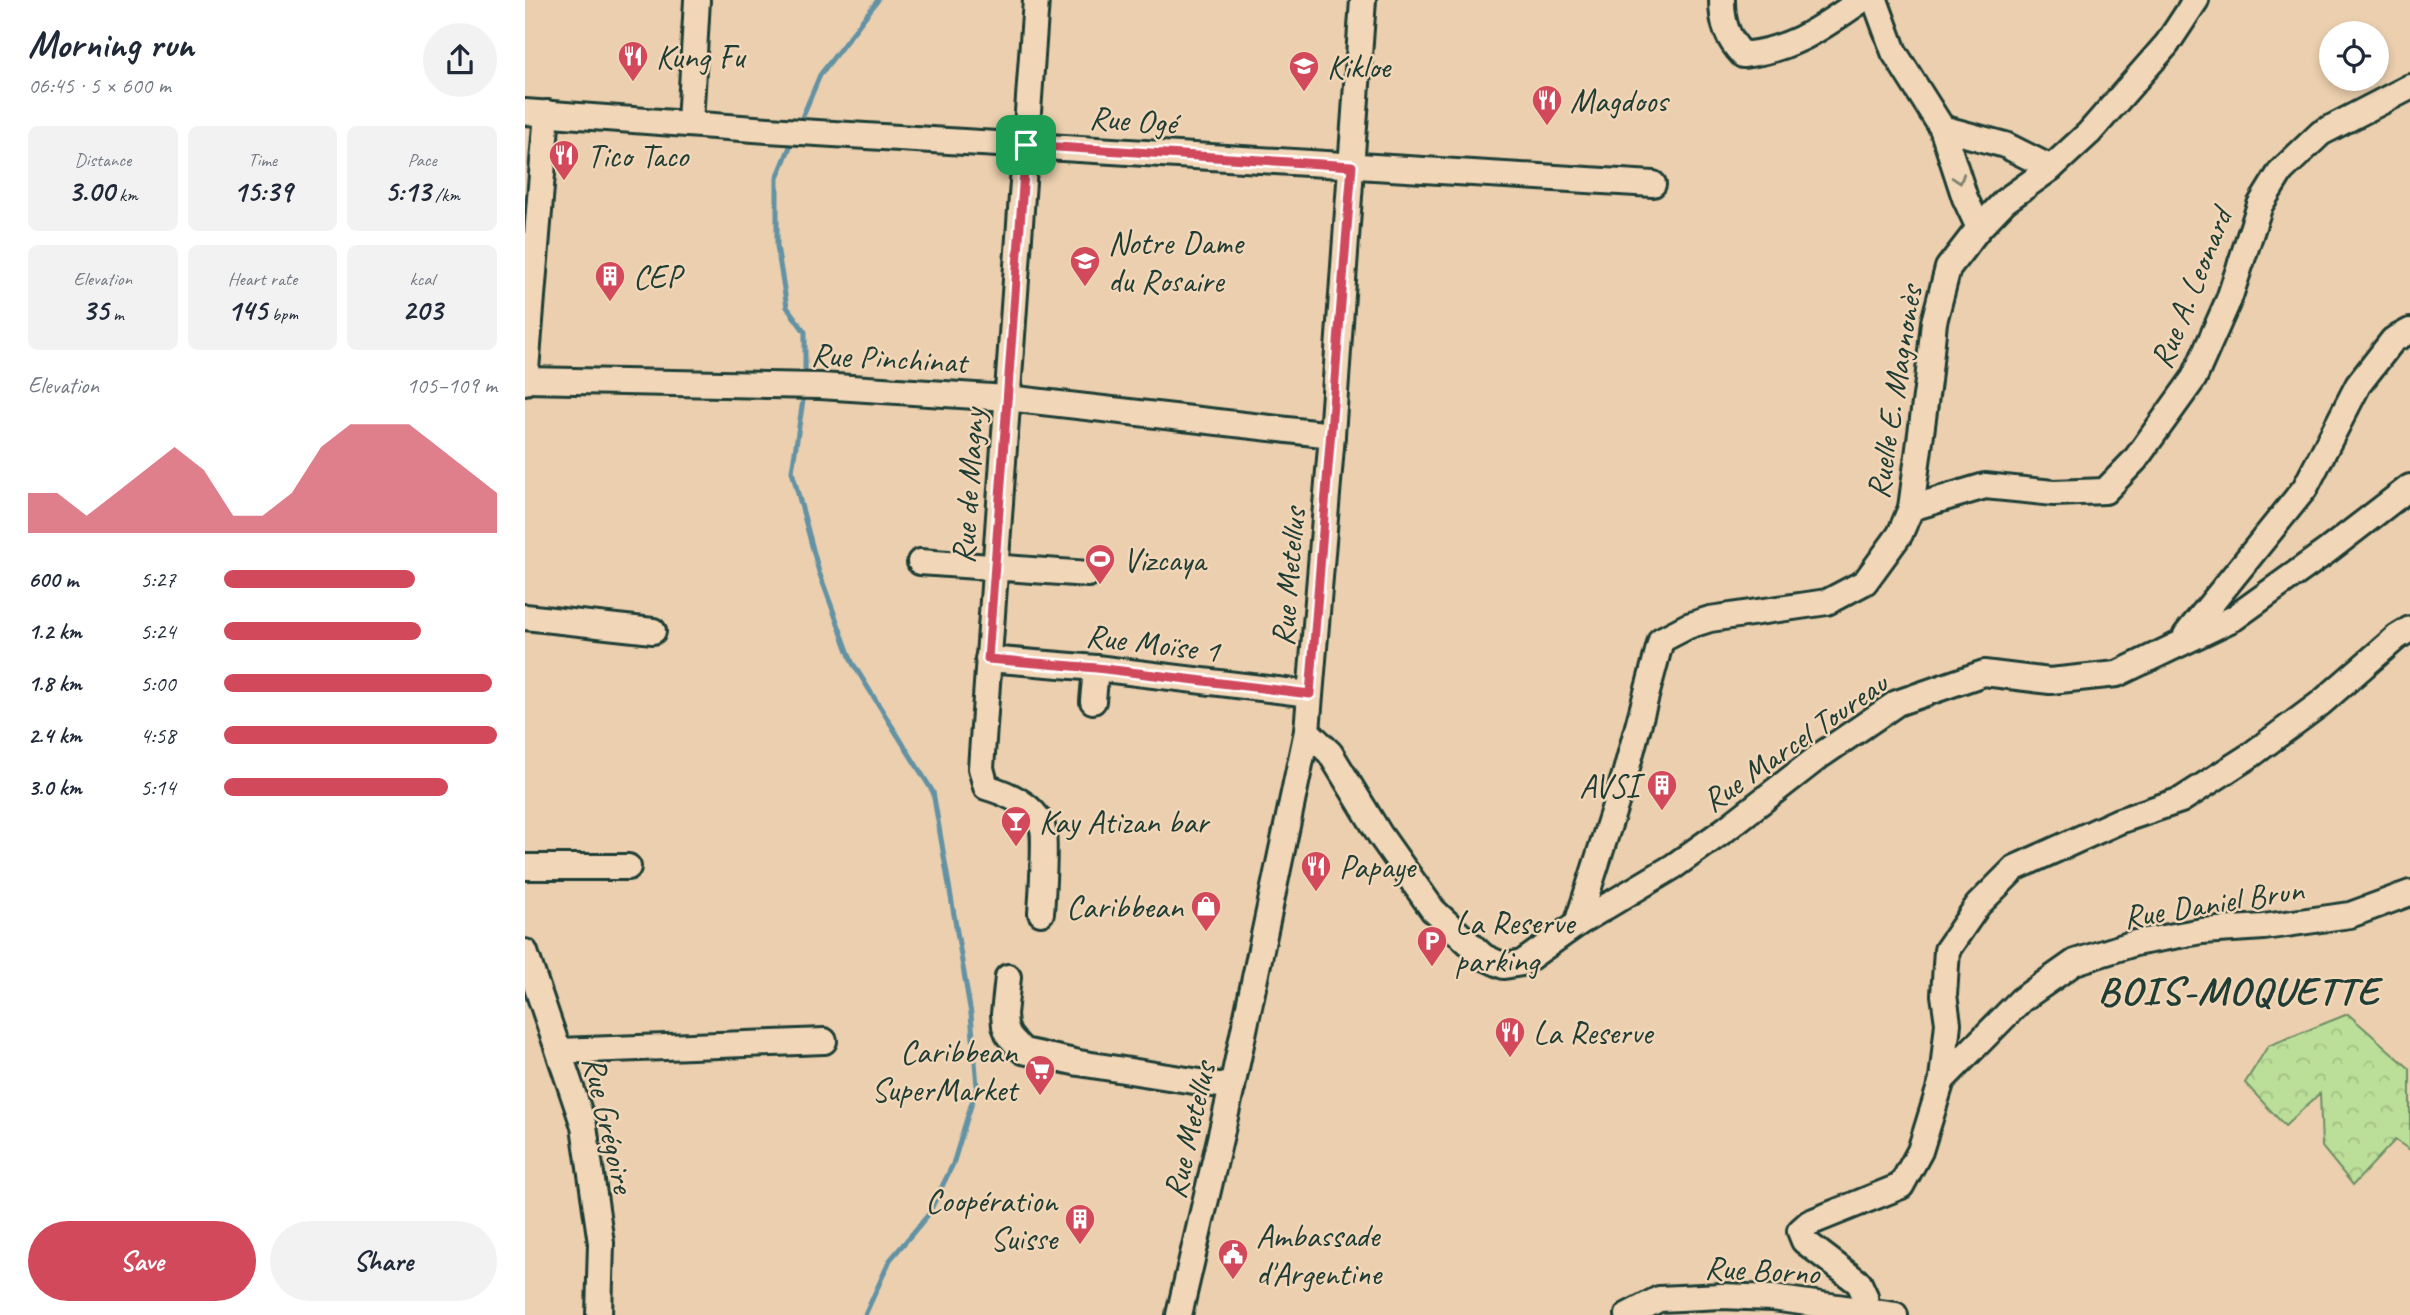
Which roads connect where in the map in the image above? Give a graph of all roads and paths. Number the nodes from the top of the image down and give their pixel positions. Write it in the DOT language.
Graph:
graph roads {
  1 [pos="697,0"];
  2 [pos="1036,0"];
  3 [pos="1363,0"];
  4 [pos="1721,0"];
  5 [pos="1862,0"];
  6 [pos="1875,0"];
  7 [pos="2196,0"];
  8 [pos="2410,87"];
  9 [pos="536,113"];
  10 [pos="690,123"];
  11 [pos="1942,128"];
  12 [pos="1026,145"];
  13 [pos="1352,166"];
  14 [pos="2051,168"];
  15 [pos="1653,184"];
  16 [pos="1979,228"];
  17 [pos="2410,331"];
  18 [pos="525,381"];
  19 [pos="1007,398"];
  20 [pos="1332,435"];
  21 [pos="2410,487"];
  22 [pos="1910,508"];
  23 [pos="920,562"];
  24 [pos="995,567"];
  25 [pos="1088,574"];
  26 [pos="525,617"];
  27 [pos="2410,629"];
  28 [pos="653,631"];
  29 [pos="2179,644"];
  30 [pos="988,659"];
  31 [pos="1097,668"];
  32 [pos="1310,694"];
  33 [pos="1093,701"];
  34 [pos="1307,731"];
  35 [pos="525,867"];
  36 [pos="628,867"];
  37 [pos="2410,893"];
  38 [pos="1041,913"];
  39 [pos="1577,924"];
  40 [pos="525,952"];
  41 [pos="1008,977"];
  42 [pos="824,1041"];
  43 [pos="559,1051"];
  44 [pos="1943,1080"];
  45 [pos="1232,1087"];
  46 [pos="1770,1307"];
  47 [pos="1878,1313"];
  48 [pos="599,1315"];
  49 [pos="1179,1315"];
  50 [pos="1628,1315"];
  1 -- 10 [label="street"];
  2 -- 12 [label="street, Rue de Magny"];
  3 -- 13 [label="street, Rue Metellus"];
  4 -- 5 [label="street"];
  6 -- 11 [label="street"];
  7 -- 14 [label="street, Ruelle E. Magnonès"];
  8 -- 22 [label="street, Rue A. Leonard"];
  9 -- 10 [label="street, Rue Ogé"];
  9 -- 18 [label="street"];
  10 -- 12 [label="street, Rue Ogé"];
  11 -- 14 [label="street"];
  11 -- 16 [label="street, one-way"];
  12 -- 13 [label="street, Rue Ogé"];
  12 -- 19 [label="street, Rue de Magny"];
  13 -- 15 [label="street, Rue Ogé"];
  13 -- 20 [label="street, Rue Metellus"];
  14 -- 16 [label="street, Ruelle E. Magnonès"];
  16 -- 22 [label="street, Ruelle E. Magnonès"];
  17 -- 29 [label="street"];
  18 -- 19 [label="street, Rue Pinchinat"];
  19 -- 20 [label="street, Rue Pinchinat"];
  19 -- 24 [label="street, Rue de Magny"];
  20 -- 32 [label="street, Rue Metellus"];
  21 -- 29 [label="street, Rue Marcel Toureau"];
  22 -- 39 [label="street, Ruelle E. Magnonès"];
  23 -- 24 [label="street"];
  24 -- 25 [label="street"];
  24 -- 30 [label="street, Rue de Magny"];
  26 -- 28 [label="street"];
  27 -- 44 [label="street"];
  29 -- 39 [label="street, Rue Marcel Toureau"];
  30 -- 31 [label="street, Rue Moïse 1"];
  30 -- 38 [label="street, Rue de Magny"];
  31 -- 32 [label="street, Rue Moïse 1"];
  31 -- 33 [label="street"];
  32 -- 34 [label="street, Rue Metellus"];
  34 -- 39 [label="street, Rue Marcel Toureau"];
  34 -- 45 [label="street, Rue Metellus"];
  35 -- 36 [label="street"];
  37 -- 44 [label="street, Rue Daniel Brun"];
  40 -- 43 [label="street, Rue Grégoire"];
  41 -- 45 [label="street"];
  42 -- 43 [label="street"];
  43 -- 48 [label="street, Rue Grégoire"];
  44 -- 47 [label="street"];
  45 -- 49 [label="street, Rue Metellus"];
  46 -- 47 [label="street, Rue Borno"];
  46 -- 50 [label="street, Rue Borno"];
}
